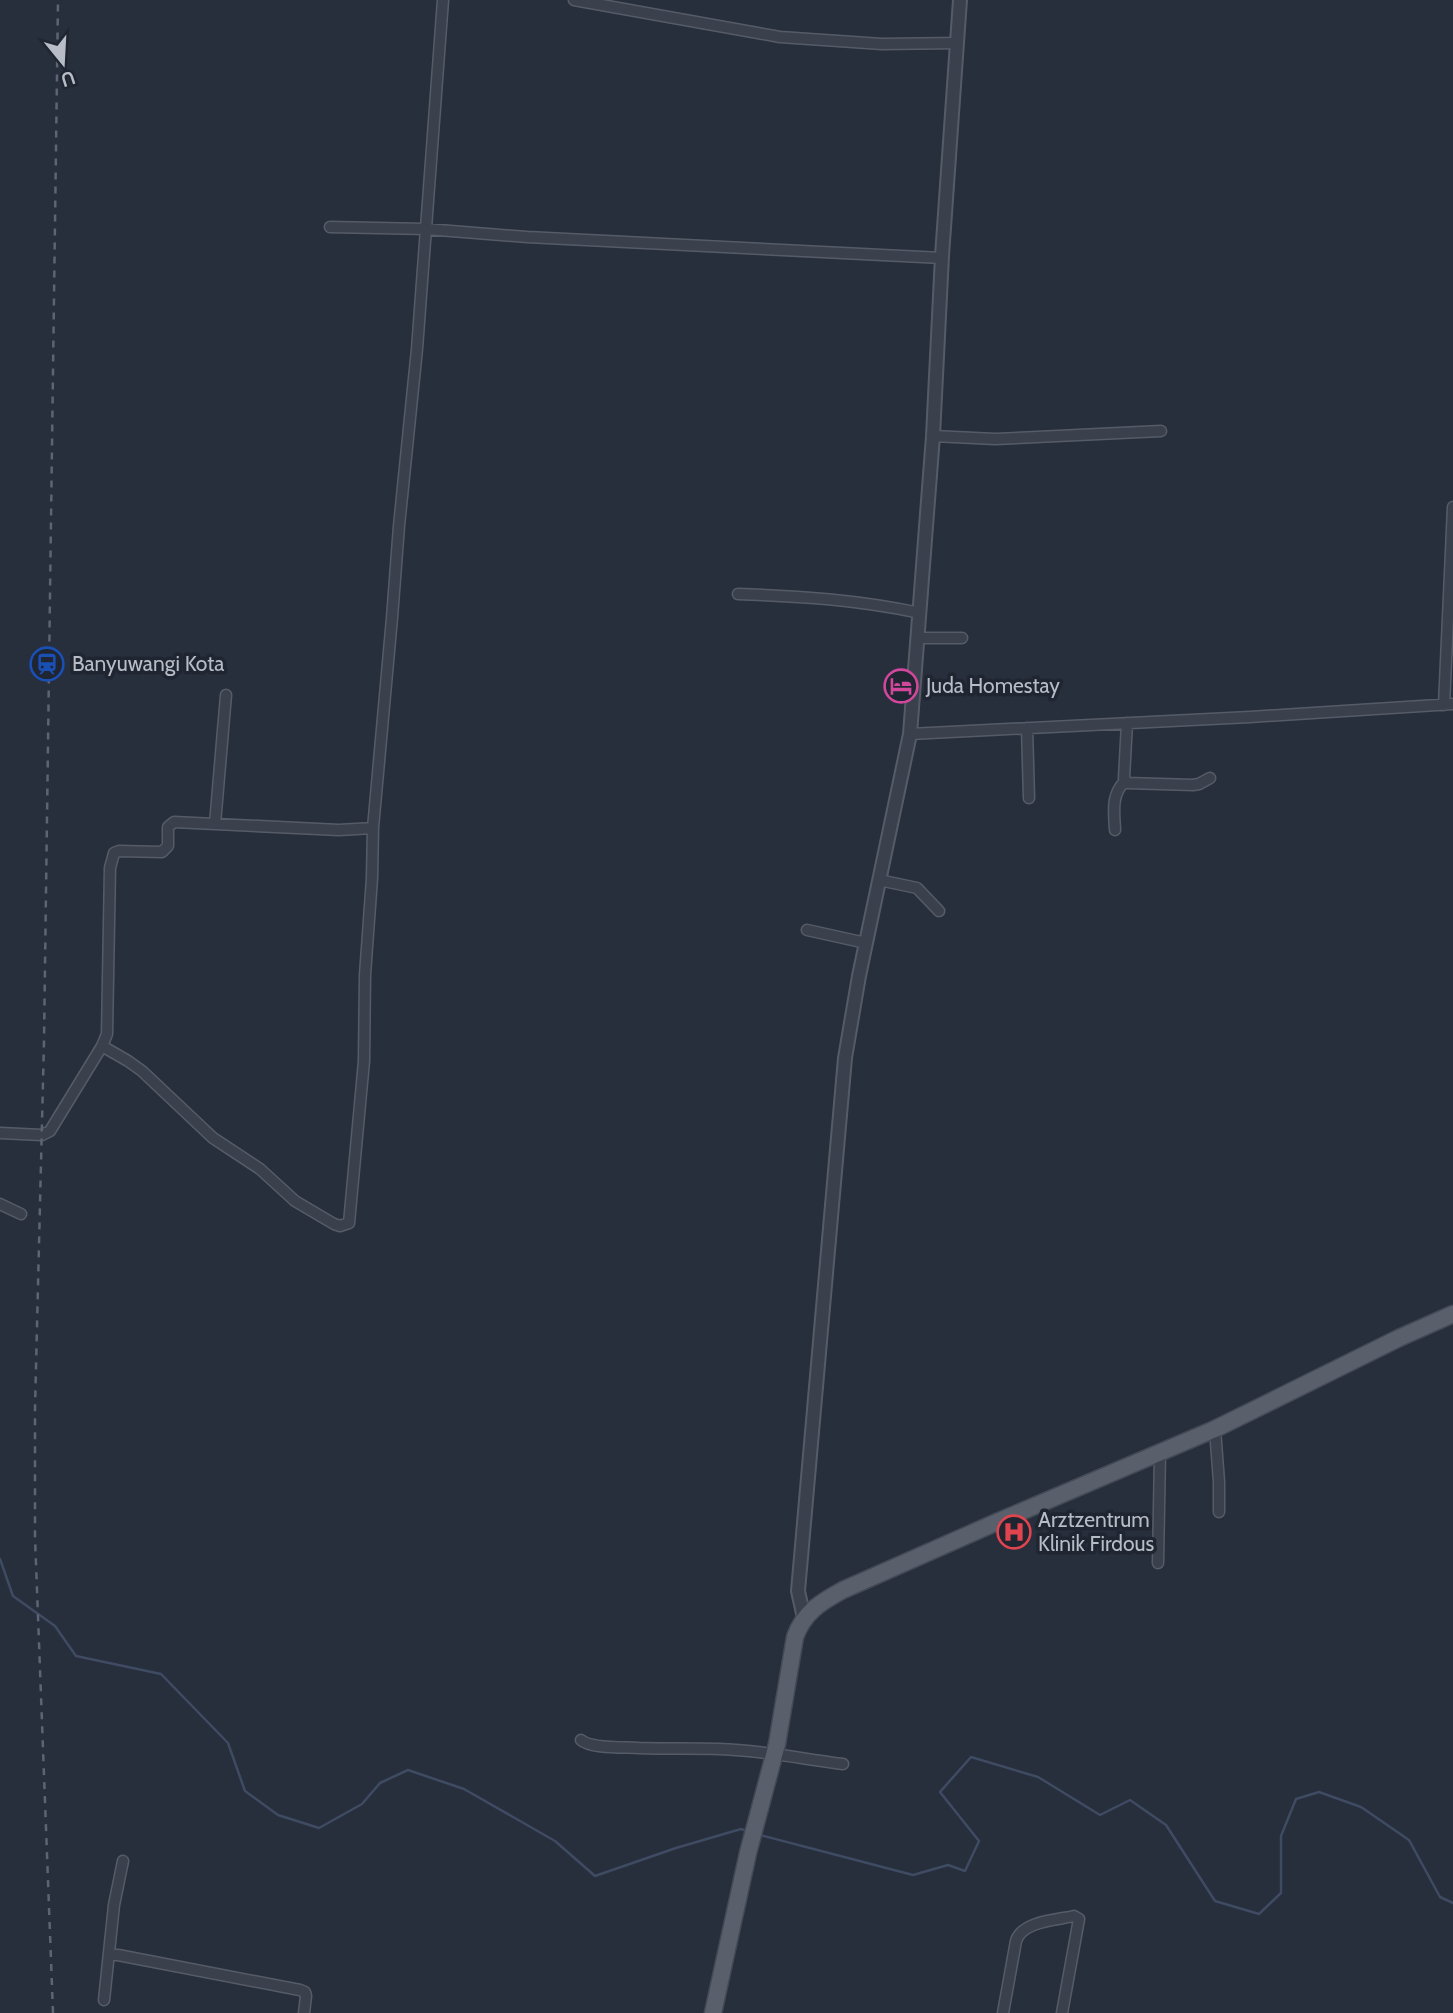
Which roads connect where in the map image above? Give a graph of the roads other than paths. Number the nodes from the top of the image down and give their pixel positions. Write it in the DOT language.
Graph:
graph roads {
  1 [pos="443,0"];
  2 [pos="574,0"];
  3 [pos="960,0"];
  4 [pos="633,5"];
  5 [pos="958,43"];
  6 [pos="330,227"];
  7 [pos="426,229"];
  8 [pos="942,258"];
  9 [pos="1161,431"];
  10 [pos="933,436"];
  11 [pos="1453,507"];
  12 [pos="738,594"];
  13 [pos="920,613"];
  14 [pos="918,638"];
  15 [pos="962,638"];
  16 [pos="226,695"];
  17 [pos="1449,705"];
  18 [pos="1128,723"];
  19 [pos="1027,728"];
  20 [pos="910,734"];
  21 [pos="1210,778"];
  22 [pos="1125,781"];
  23 [pos="1029,798"];
  24 [pos="215,824"];
  25 [pos="373,828"];
  26 [pos="1115,830"];
  27 [pos="879,880"];
  28 [pos="939,911"];
  29 [pos="807,930"];
  30 [pos="866,943"];
  31 [pos="102,1046"];
  32 [pos="0,1133"];
  33 [pos="0,1204"];
  34 [pos="21,1213"];
  35 [pos="1452,1316"];
  36 [pos="1216,1429"];
  37 [pos="1160,1453"];
  38 [pos="1219,1512"];
  39 [pos="1158,1563"];
  40 [pos="804,1618"];
  41 [pos="581,1740"];
  42 [pos="774,1755"];
  43 [pos="843,1764"];
  44 [pos="123,1861"];
  45 [pos="109,1955"];
  46 [pos="104,2000"];
  47 [pos="304,2013"];
  48 [pos="713,2013"];
  49 [pos="1003,2013"];
  50 [pos="1062,2013"];
  1 -- 7 [label="street"];
  2 -- 4 [label="street"];
  3 -- 5 [label="street"];
  4 -- 5 [label="street"];
  5 -- 8 [label="street"];
  6 -- 7 [label="street"];
  7 -- 8 [label="street"];
  7 -- 25 [label="street"];
  8 -- 10 [label="street"];
  9 -- 10 [label="street"];
  10 -- 13 [label="street"];
  11 -- 17 [label="street"];
  12 -- 13 [label="street"];
  13 -- 14 [label="street"];
  14 -- 15 [label="street"];
  14 -- 20 [label="street"];
  16 -- 24 [label="street"];
  17 -- 18 [label="street"];
  18 -- 19 [label="street"];
  18 -- 22 [label="street"];
  19 -- 20 [label="street"];
  19 -- 23 [label="street"];
  20 -- 27 [label="street"];
  21 -- 22 [label="street"];
  22 -- 26 [label="street"];
  24 -- 25 [label="street"];
  24 -- 31 [label="street"];
  25 -- 31 [label="street"];
  27 -- 28 [label="street"];
  27 -- 30 [label="street"];
  29 -- 30 [label="street"];
  30 -- 40 [label="street"];
  31 -- 32 [label="street"];
  33 -- 34 [label="street"];
  35 -- 36 [label="main road"];
  36 -- 37 [label="main road"];
  36 -- 38 [label="street"];
  37 -- 39 [label="street"];
  37 -- 40 [label="main road"];
  40 -- 42 [label="main road"];
  41 -- 42 [label="street"];
  42 -- 43 [label="street"];
  42 -- 48 [label="main road"];
  44 -- 45 [label="street"];
  45 -- 46 [label="street"];
  45 -- 47 [label="street"];
  49 -- 50 [label="street"];
}
